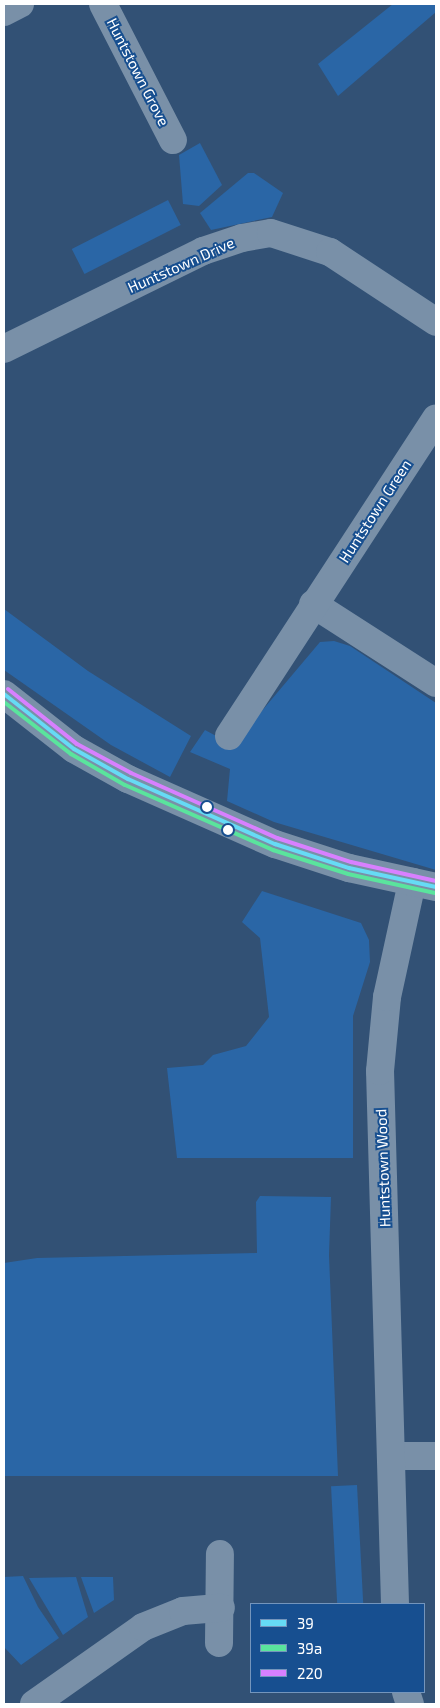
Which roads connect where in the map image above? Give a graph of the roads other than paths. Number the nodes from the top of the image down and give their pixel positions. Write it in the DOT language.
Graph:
graph roads {
  1 [pos="20,4"];
  2 [pos="103,4"];
  3 [pos="4,12"];
  4 [pos="173,140"];
  5 [pos="436,322"];
  6 [pos="4,350"];
  7 [pos="436,418"];
  8 [pos="313,604"];
  9 [pos="436,683"];
  10 [pos="4,694"];
  11 [pos="229,736"];
  12 [pos="424,884"];
  13 [pos="393,1456"];
  14 [pos="436,1456"];
  15 [pos="220,1554"];
  16 [pos="395,1603"];
  17 [pos="220,1608"];
  18 [pos="219,1643"];
  19 [pos="34,1704"];
  1 -- 3 [label="street"];
  2 -- 4 [label="street, Huntstown Grove"];
  5 -- 6 [label="street, Huntstown Drive"];
  7 -- 8 [label="street, Huntstown Green"];
  8 -- 9 [label="street"];
  8 -- 11 [label="street, Huntstown Green"];
  10 -- 12 [label="street"];
  12 -- 13 [label="street, Huntstown Wood"];
  13 -- 14 [label="street"];
  13 -- 16 [label="street, Huntstown Wood"];
  15 -- 17 [label="street"];
  17 -- 18 [label="street"];
  17 -- 19 [label="street"];
}
